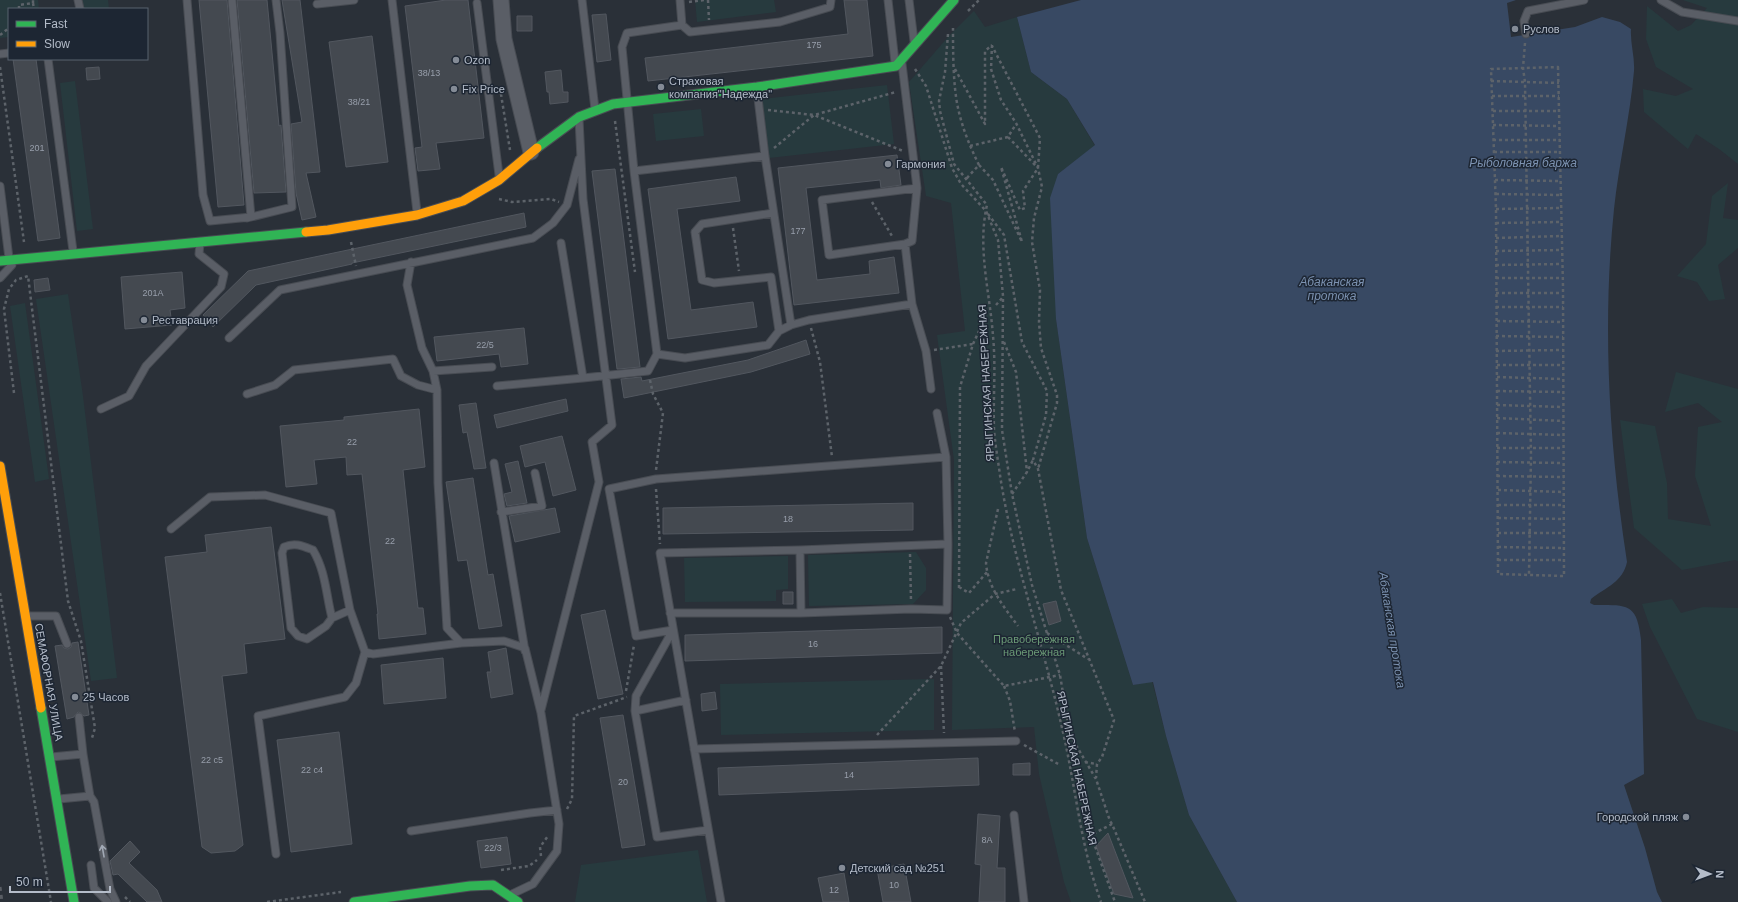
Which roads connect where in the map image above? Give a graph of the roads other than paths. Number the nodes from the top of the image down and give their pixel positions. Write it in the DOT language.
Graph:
graph roads {
  1 [pos="187,0"];
  2 [pos="232,0"];
  3 [pos="276,0"];
  4 [pos="354,0"];
  5 [pos="392,0"];
  6 [pos="501,0"];
  7 [pos="582,0"];
  8 [pos="831,0"];
  9 [pos="888,0"];
  10 [pos="909,0"];
  11 [pos="954,0"];
  12 [pos="1584,0"];
  13 [pos="1661,0"];
  14 [pos="681,2"];
  15 [pos="476,3"];
  16 [pos="317,4"];
  17 [pos="1738,22"];
  18 [pos="682,25"];
  19 [pos="1526,34"];
  20 [pos="914,47"];
  21 [pos="48,60"];
  22 [pos="899,64"];
  23 [pos="757,87"];
  24 [pos="627,102"];
  25 [pos="595,110"];
  26 [pos="579,117"];
  27 [pos="581,151"];
  28 [pos="531,152"];
  29 [pos="765,156"];
  30 [pos="634,170"];
  31 [pos="500,180"];
  32 [pos="0,186"];
  33 [pos="917,188"];
  34 [pos="774,213"];
  35 [pos="417,215"];
  36 [pos="250,217"];
  37 [pos="210,231"];
  38 [pos="201,240"];
  39 [pos="561,243"];
  40 [pos="905,244"];
  41 [pos="73,253"];
  42 [pos="19,258"];
  43 [pos="5,260"];
  44 [pos="411,262"];
  45 [pos="0,278"];
  46 [pos="912,304"];
  47 [pos="791,325"];
  48 [pos="779,331"];
  49 [pos="229,338"];
  50 [pos="657,354"];
  51 [pos="492,367"];
  52 [pos="432,371"];
  53 [pos="605,375"];
  54 [pos="583,378"];
  55 [pos="497,386"];
  56 [pos="931,389"];
  57 [pos="437,390"];
  58 [pos="247,394"];
  59 [pos="101,409"];
  60 [pos="937,413"];
  61 [pos="946,457"];
  62 [pos="494,463"];
  63 [pos="0,466"];
  64 [pos="535,473"];
  65 [pos="501,512"];
  66 [pos="171,529"];
  67 [pos="948,544"];
  68 [pos="800,550"];
  69 [pos="350,610"];
  70 [pos="670,612"];
  71 [pos="801,614"];
  72 [pos="25,616"];
  73 [pos="332,618"];
  74 [pos="673,630"];
  75 [pos="461,643"];
  76 [pos="67,644"];
  77 [pos="525,648"];
  78 [pos="365,652"];
  79 [pos="686,700"];
  80 [pos="635,712"];
  81 [pos="541,713"];
  82 [pos="79,717"];
  83 [pos="1016,741"];
  84 [pos="694,749"];
  85 [pos="83,754"];
  86 [pos="50,757"];
  87 [pos="90,796"];
  88 [pos="57,799"];
  89 [pos="557,810"];
  90 [pos="1014,815"];
  91 [pos="708,830"];
  92 [pos="411,831"];
  93 [pos="276,854"];
  94 [pos="92,866"];
  95 [pos="73,890"];
  96 [pos="510,895"];
  97 [pos="74,902"];
  98 [pos="83,902"];
  99 [pos="108,902"];
  100 [pos="116,902"];
  101 [pos="354,902"];
  102 [pos="518,902"];
  103 [pos="721,902"];
  104 [pos="1024,902"];
  1 -- 37 [label="lane"];
  2 -- 36 [label="lane"];
  3 -- 36 [label="lane"];
  4 -- 16 [label="lane"];
  5 -- 35 [label="lane"];
  6 -- 28 [label="street"];
  7 -- 25 [label="lane"];
  8 -- 18 [label="lane"];
  9 -- 22 [label="lane"];
  10 -- 20 [label="lane"];
  11 -- 20 [label="street"];
  12 -- 19 [label="lane"];
  13 -- 17 [label="lane"];
  14 -- 18 [label="lane"];
  15 -- 31 [label="lane"];
  18 -- 24 [label="lane"];
  20 -- 22 [label="street"];
  21 -- 41 [label="lane"];
  22 -- 23 [label="street"];
  22 -- 33 [label="lane"];
  23 -- 24 [label="street"];
  23 -- 29 [label="lane"];
  24 -- 25 [label="street"];
  24 -- 30 [label="lane"];
  25 -- 26 [label="street"];
  26 -- 27 [label="lane"];
  26 -- 28 [label="street"];
  27 -- 44 [label="lane"];
  27 -- 53 [label="lane"];
  28 -- 31 [label="street"];
  29 -- 30 [label="lane"];
  29 -- 34 [label="lane"];
  30 -- 50 [label="lane"];
  31 -- 35 [label="street"];
  32 -- 43 [label="lane"];
  33 -- 40 [label="lane"];
  33 -- 40 [label="lane"];
  34 -- 47 [label="lane"];
  34 -- 48 [label="lane"];
  35 -- 37 [label="street"];
  36 -- 37 [label="lane"];
  37 -- 38 [label="street"];
  38 -- 41 [label="street"];
  38 -- 59 [label="lane"];
  39 -- 54 [label="lane"];
  40 -- 46 [label="lane"];
  41 -- 42 [label="street"];
  42 -- 43 [label="street"];
  42 -- 45 [label="lane"];
  44 -- 49 [label="lane"];
  44 -- 52 [label="lane"];
  46 -- 47 [label="lane"];
  46 -- 56 [label="lane"];
  47 -- 48 [label="lane"];
  48 -- 50 [label="lane"];
  50 -- 53 [label="lane"];
  51 -- 52 [label="lane"];
  52 -- 57 [label="lane"];
  53 -- 54 [label="lane"];
  53 -- 81 [label="lane"];
  54 -- 55 [label="lane"];
  57 -- 58 [label="lane"];
  57 -- 75 [label="lane"];
  60 -- 61 [label="lane"];
  61 -- 67 [label="lane"];
  61 -- 74 [label="lane"];
  62 -- 65 [label="lane"];
  63 -- 72 [label="street, СЕМАФОРНАЯ УЛИЦА"];
  64 -- 65 [label="lane"];
  65 -- 77 [label="lane"];
  66 -- 69 [label="lane"];
  67 -- 68 [label="lane"];
  67 -- 71 [label="lane"];
  68 -- 70 [label="lane"];
  68 -- 71 [label="lane"];
  69 -- 73 [label="lane"];
  69 -- 78 [label="lane"];
  70 -- 71 [label="lane"];
  70 -- 74 [label="lane"];
  72 -- 76 [label="lane"];
  72 -- 86 [label="street, СЕМАФОРНАЯ УЛИЦА"];
  73 -- 73 [label="lane"];
  74 -- 79 [label="lane"];
  74 -- 80 [label="lane"];
  75 -- 77 [label="lane"];
  75 -- 78 [label="lane"];
  77 -- 81 [label="lane"];
  78 -- 93 [label="lane"];
  79 -- 80 [label="lane"];
  79 -- 84 [label="lane"];
  80 -- 91 [label="lane"];
  81 -- 89 [label="lane"];
  82 -- 85 [label="lane"];
  83 -- 84 [label="lane"];
  84 -- 91 [label="lane"];
  85 -- 86 [label="lane"];
  85 -- 87 [label="lane"];
  86 -- 88 [label="street, СЕМАФОРНАЯ УЛИЦА"];
  87 -- 88 [label="lane"];
  100 -- 87 [label="lane, one-way"];
  88 -- 95 [label="street, СЕМАФОРНАЯ УЛИЦА"];
  89 -- 92 [label="lane"];
  89 -- 96 [label="lane"];
  90 -- 104 [label="lane"];
  91 -- 103 [label="lane"];
  94 -- 99 [label="lane"];
  95 -- 97 [label="street, СЕМАФОРНАЯ УЛИЦА"];
  95 -- 98 [label="street"];
  96 -- 101 [label="street"];
  96 -- 102 [label="street"];
}
